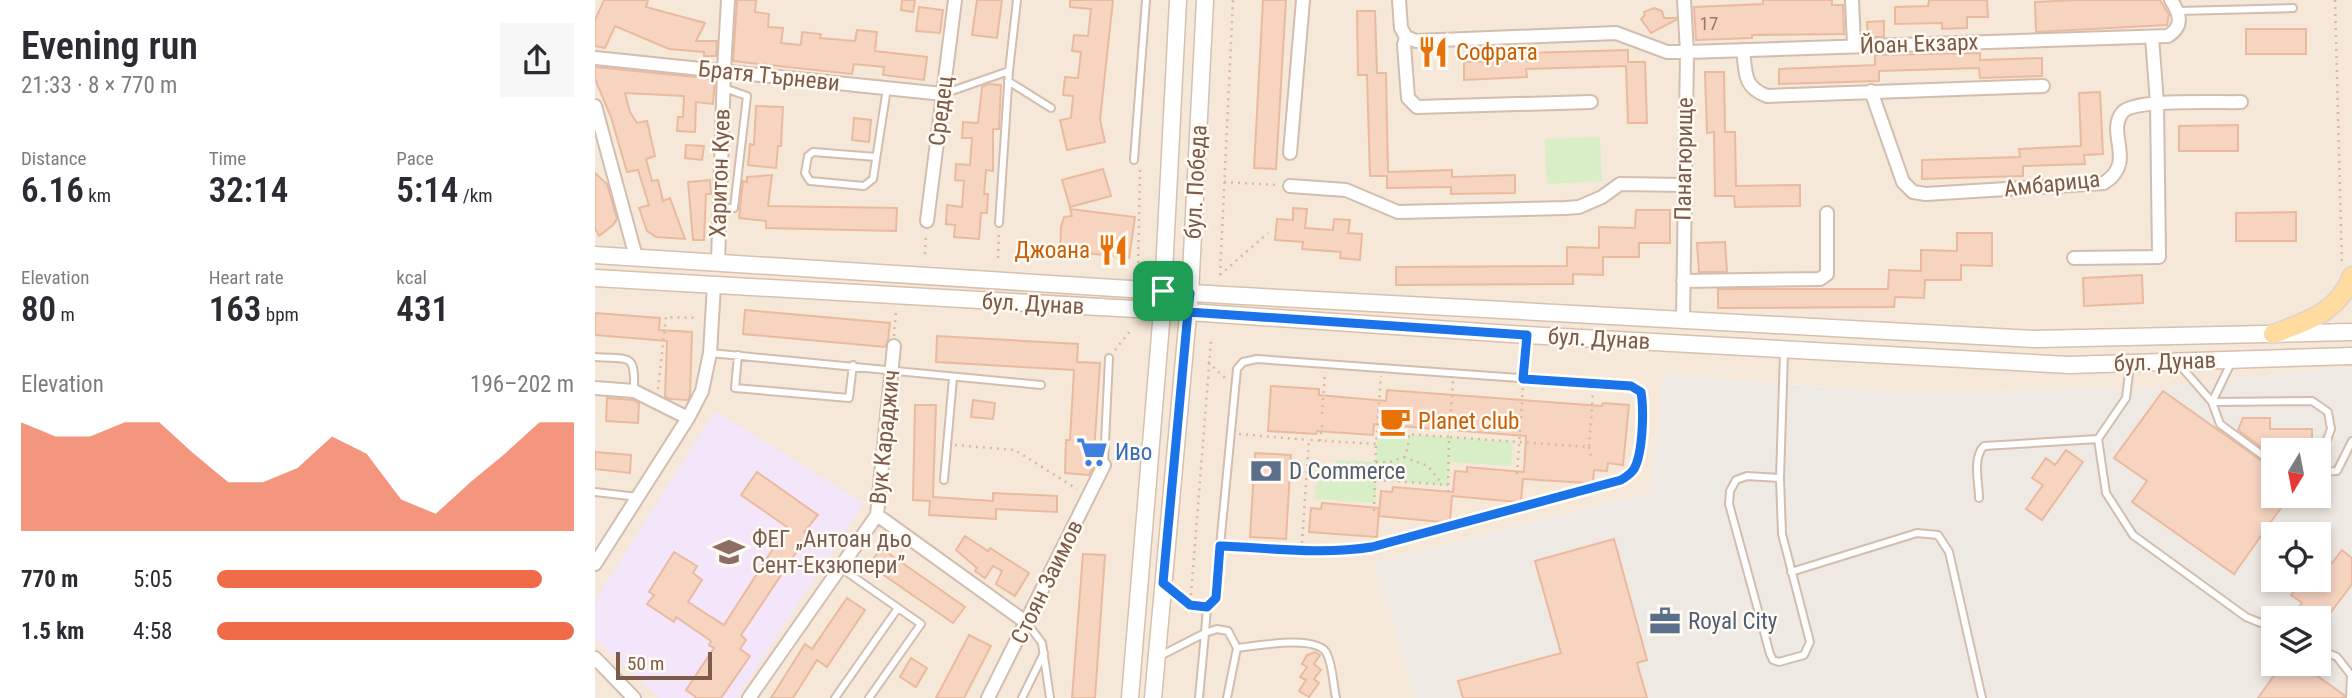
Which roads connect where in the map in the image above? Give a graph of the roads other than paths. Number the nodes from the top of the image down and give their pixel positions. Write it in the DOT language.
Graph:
graph roads {
  1 [pos="728,0"];
  2 [pos="955,0"];
  3 [pos="1017,0"];
  4 [pos="1146,0"];
  5 [pos="1178,0"];
  6 [pos="1205,0"];
  7 [pos="1303,0"];
  8 [pos="1399,0"];
  9 [pos="1684,0"];
  10 [pos="1852,0"];
  11 [pos="2175,6"];
  12 [pos="2293,8"];
  13 [pos="1406,37"];
  14 [pos="2152,37"];
  15 [pos="1854,46"];
  16 [pos="1743,50"];
  17 [pos="1687,52"];
  18 [pos="595,58"];
  19 [pos="724,71"];
  20 [pos="1009,71"];
  21 [pos="1008,81"];
  22 [pos="2043,86"];
  23 [pos="723,88"];
  24 [pos="887,88"];
  25 [pos="1871,91"];
  26 [pos="943,94"];
  27 [pos="1591,102"];
  28 [pos="2241,102"];
  29 [pos="2157,103"];
  30 [pos="595,106"];
  31 [pos="1051,108"];
  32 [pos="1290,153"];
  33 [pos="876,157"];
  34 [pos="1134,160"];
  35 [pos="1683,185"];
  36 [pos="1290,186"];
  37 [pos="719,208"];
  38 [pos="1826,214"];
  39 [pos="927,221"];
  40 [pos="999,223"];
  41 [pos="595,255"];
  42 [pos="636,257"];
  43 [pos="2074,258"];
  44 [pos="718,262"];
  45 [pos="2347,273"];
  46 [pos="595,278"];
  47 [pos="1683,281"];
  48 [pos="714,285"];
  49 [pos="1163,291"];
  50 [pos="1190,293"];
  51 [pos="1162,311"];
  52 [pos="1188,312"];
  53 [pos="1683,318"];
  54 [pos="2352,332"];
  55 [pos="2273,334"];
  56 [pos="1527,335"];
  57 [pos="894,346"];
  58 [pos="1784,349"];
  59 [pos="710,353"];
  60 [pos="739,355"];
  61 [pos="2352,356"];
  62 [pos="595,357"];
  63 [pos="1109,358"];
  64 [pos="2233,359"];
  65 [pos="2177,362"];
  66 [pos="2130,363"];
  67 [pos="853,365"];
  68 [pos="892,371"];
  69 [pos="953,377"];
  70 [pos="1523,379"];
  71 [pos="1041,384"];
  72 [pos="595,388"];
  73 [pos="634,391"];
  74 [pos="2212,402"];
  75 [pos="688,418"];
  76 [pos="2328,438"];
  77 [pos="2098,439"];
  78 [pos="2352,441"];
  79 [pos="2261,454"];
  80 [pos="1104,465"];
  81 [pos="2331,471"];
  82 [pos="1780,478"];
  83 [pos="944,480"];
  84 [pos="595,492"];
  85 [pos="638,497"];
  86 [pos="1979,498"];
  87 [pos="877,515"];
  88 [pos="1220,546"];
  89 [pos="595,564"];
  90 [pos="839,567"];
  91 [pos="1791,572"];
  92 [pos="1163,583"];
  93 [pos="1207,607"];
  94 [pos="898,608"];
  95 [pos="1027,622"];
  96 [pos="2261,623"];
  97 [pos="1205,633"];
  98 [pos="1237,648"];
  99 [pos="1044,653"];
  100 [pos="2331,654"];
  101 [pos="595,658"];
  102 [pos="1155,659"];
  103 [pos="634,698"];
  104 [pos="749,698"];
  105 [pos="835,698"];
  106 [pos="869,698"];
  107 [pos="988,698"];
  108 [pos="1022,698"];
  109 [pos="1050,698"];
  110 [pos="1130,698"];
  111 [pos="1153,698"];
  112 [pos="1199,698"];
  113 [pos="1227,698"];
  114 [pos="1336,698"];
  115 [pos="1982,698"];
  116 [pos="2350,698"];
  1 -- 19 [label="street, Харитон Куев"];
  2 -- 26 [label="street, Средец"];
  3 -- 20 [label="lane"];
  4 -- 34 [label="lane"];
  5 -- 49 [label="main road, бул. Победа"];
  6 -- 50 [label="main road, бул. Победа"];
  7 -- 32 [label="street"];
  8 -- 13 [label="street"];
  9 -- 17 [label="street, Панагюрище"];
  10 -- 15 [label="street"];
  11 -- 12 [label="lane"];
  11 -- 14 [label="street"];
  13 -- 17 [label="street, Йоан Екзарх"];
  13 -- 27 [label="street"];
  14 -- 15 [label="street, Йоан Екзарх"];
  14 -- 29 [label="street"];
  15 -- 16 [label="street, Йоан Екзарх"];
  16 -- 17 [label="street, Йоан Екзарх"];
  16 -- 25 [label="street"];
  17 -- 35 [label="street, Панагюрище"];
  18 -- 19 [label="street, Братя Търневи"];
  19 -- 23 [label="street, Харитон Куев"];
  19 -- 24 [label="street, Братя Търневи"];
  20 -- 21 [label="lane"];
  20 -- 26 [label="lane"];
  21 -- 31 [label="lane"];
  21 -- 40 [label="lane"];
  22 -- 25 [label="street"];
  23 -- 37 [label="street, Харитон Куев"];
  23 -- 37 [label="lane"];
  24 -- 26 [label="street, Братя Търневи"];
  24 -- 33 [label="lane"];
  25 -- 29 [label="street, Амбарица"];
  26 -- 39 [label="street, Средец"];
  28 -- 29 [label="street, Амбарица"];
  29 -- 43 [label="street"];
  30 -- 42 [label="street"];
  33 -- 33 [label="lane"];
  35 -- 36 [label="street"];
  35 -- 47 [label="street, Панагюрище"];
  37 -- 44 [label="street, Харитон Куев"];
  38 -- 47 [label="street"];
  41 -- 42 [label="main road, бул. Дунав"];
  42 -- 44 [label="main road, бул. Дунав"];
  44 -- 49 [label="main road, бул. Дунав"];
  45 -- 55 [label="main road"];
  46 -- 48 [label="main road, бул. Дунав"];
  47 -- 53 [label="street, Панагюрище"];
  48 -- 51 [label="main road, бул. Дунав"];
  48 -- 59 [label="street"];
  49 -- 50 [label="main road, бул. Дунав"];
  49 -- 51 [label="main road, бул. Победа"];
  50 -- 52 [label="main road, бул. Победа"];
  50 -- 53 [label="main road, бул. Дунав"];
  51 -- 52 [label="main road, бул. Дунав"];
  51 -- 110 [label="main road, бул. Победа"];
  52 -- 56 [label="main road, бул. Дунав"];
  52 -- 92 [label="main road, бул. Победа"];
  53 -- 55 [label="main road, бул. Дунав"];
  54 -- 55 [label="main road, бул. Дунав"];
  56 -- 58 [label="main road, бул. Дунав"];
  56 -- 70 [label="lane"];
  57 -- 68 [label="street, Вук Караджич"];
  58 -- 66 [label="main road, бул. Дунав"];
  58 -- 82 [label="lane"];
  59 -- 60 [label="lane"];
  59 -- 75 [label="street"];
  60 -- 67 [label="lane"];
  60 -- 67 [label="lane"];
  61 -- 64 [label="main road, бул. Дунав"];
  62 -- 73 [label="lane"];
  63 -- 80 [label="lane"];
  64 -- 65 [label="main road, бул. Дунав"];
  64 -- 74 [label="lane"];
  65 -- 66 [label="main road, бул. Дунав"];
  65 -- 74 [label="lane"];
  66 -- 77 [label="lane"];
  67 -- 68 [label="lane"];
  68 -- 69 [label="lane"];
  68 -- 87 [label="street, Вук Караджич"];
  69 -- 71 [label="lane"];
  69 -- 83 [label="lane"];
  70 -- 88 [label="lane"];
  70 -- 88 [label="lane"];
  72 -- 73 [label="street"];
  73 -- 75 [label="street"];
  74 -- 76 [label="lane"];
  74 -- 79 [label="lane"];
  75 -- 85 [label="street"];
  77 -- 86 [label="lane"];
  77 -- 96 [label="lane"];
  78 -- 81 [label="lane"];
  80 -- 95 [label="street, Стоян Заимов"];
  82 -- 91 [label="lane"];
  82 -- 91 [label="lane"];
  84 -- 85 [label="lane"];
  85 -- 89 [label="street"];
  87 -- 90 [label="street, Вук Караджич"];
  87 -- 95 [label="street"];
  88 -- 93 [label="lane"];
  90 -- 94 [label="lane"];
  90 -- 104 [label="street, Вук Караджич"];
  91 -- 115 [label="lane"];
  92 -- 93 [label="lane"];
  92 -- 102 [label="main road, бул. Победа"];
  93 -- 97 [label="lane"];
  94 -- 105 [label="lane"];
  94 -- 106 [label="lane"];
  95 -- 99 [label="lane"];
  95 -- 107 [label="street, Стоян Заимов"];
  97 -- 98 [label="lane"];
  97 -- 102 [label="lane"];
  97 -- 112 [label="lane"];
  98 -- 113 [label="lane"];
  98 -- 114 [label="lane"];
  99 -- 108 [label="lane"];
  99 -- 109 [label="lane"];
  100 -- 116 [label="lane"];
  101 -- 103 [label="street"];
  102 -- 111 [label="main road, бул. Победа"];
}
